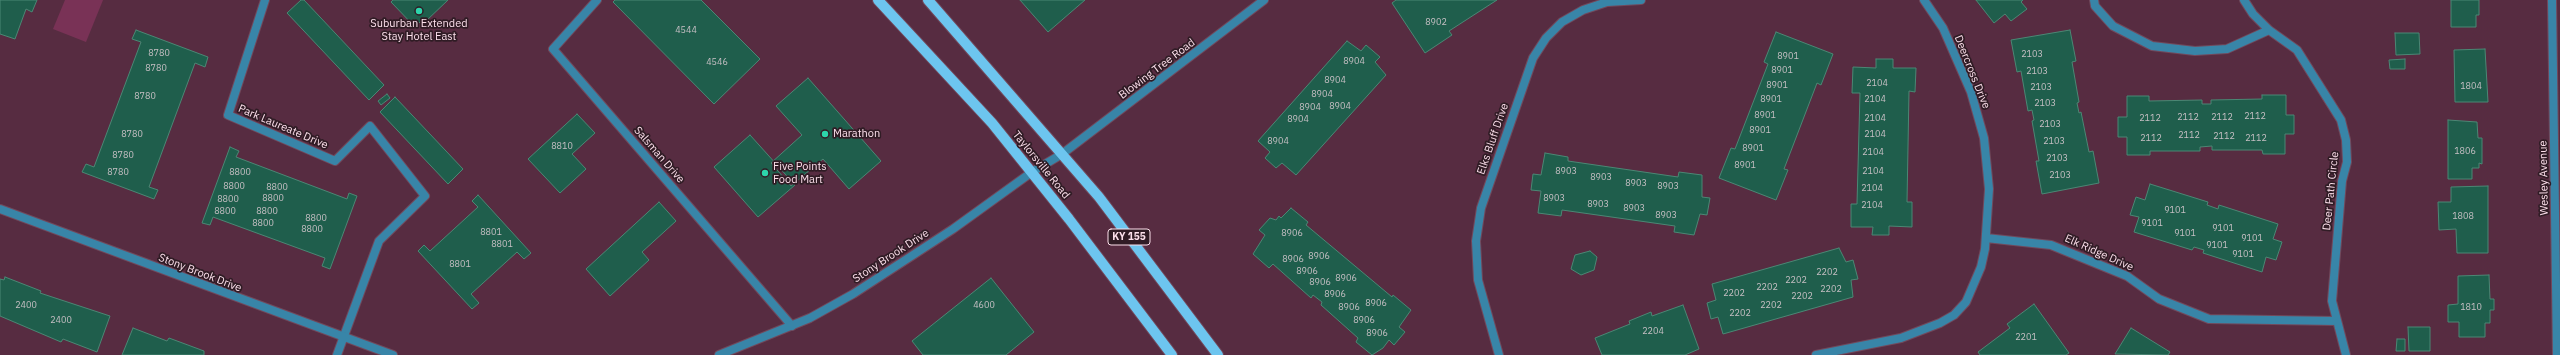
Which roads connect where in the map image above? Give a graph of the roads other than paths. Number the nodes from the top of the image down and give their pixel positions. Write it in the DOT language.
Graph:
graph roads {
  1 [pos="265,0"];
  2 [pos="597,0"];
  3 [pos="878,0"];
  4 [pos="928,0"];
  5 [pos="1264,0"];
  6 [pos="1641,0"];
  7 [pos="1924,0"];
  8 [pos="2094,0"];
  9 [pos="2244,0"];
  10 [pos="2552,0"];
  11 [pos="2269,30"];
  12 [pos="2557,141"];
  13 [pos="1062,154"];
  14 [pos="1032,172"];
  15 [pos="0,209"];
  16 [pos="1986,238"];
  17 [pos="2337,321"];
  18 [pos="792,326"];
  19 [pos="343,338"];
  20 [pos="337,355"];
  21 [pos="393,355"];
  22 [pos="719,355"];
  23 [pos="1172,355"];
  24 [pos="1218,355"];
  25 [pos="1499,355"];
  26 [pos="1816,355"];
  27 [pos="2346,355"];
  28 [pos="2557,355"];
  1 -- 19 [label="street, Park Laureate Drive"];
  2 -- 18 [label="street, Salsman Drive"];
  3 -- 14 [label="main road, Taylorsville Road / KY 155"];
  4 -- 13 [label="main road, Taylorsville Road / KY 155"];
  5 -- 13 [label="street, Blowing Tree Road"];
  6 -- 25 [label="street, Elks Bluff Drive"];
  7 -- 16 [label="street, Deercross Drive"];
  8 -- 11 [label="street"];
  9 -- 11 [label="street, Deer Path Circle"];
  10 -- 12 [label="street, Wesley Avenue"];
  11 -- 17 [label="street, Deer Path Circle"];
  12 -- 28 [label="street, Wesley Avenue"];
  13 -- 14 [label="street, Stony Brook Drive"];
  13 -- 24 [label="main road, Taylorsville Road / KY 155"];
  14 -- 18 [label="street, Stony Brook Drive"];
  14 -- 23 [label="main road, Taylorsville Road / KY 155"];
  15 -- 19 [label="street, Stony Brook Drive"];
  16 -- 17 [label="street, Elk Ridge Drive"];
  16 -- 26 [label="street, Deercross Drive"];
  17 -- 27 [label="street, Deer Path Circle"];
  18 -- 22 [label="street, Stony Brook Drive"];
  19 -- 20 [label="street"];
  19 -- 21 [label="street, Stony Brook Drive"];
}
